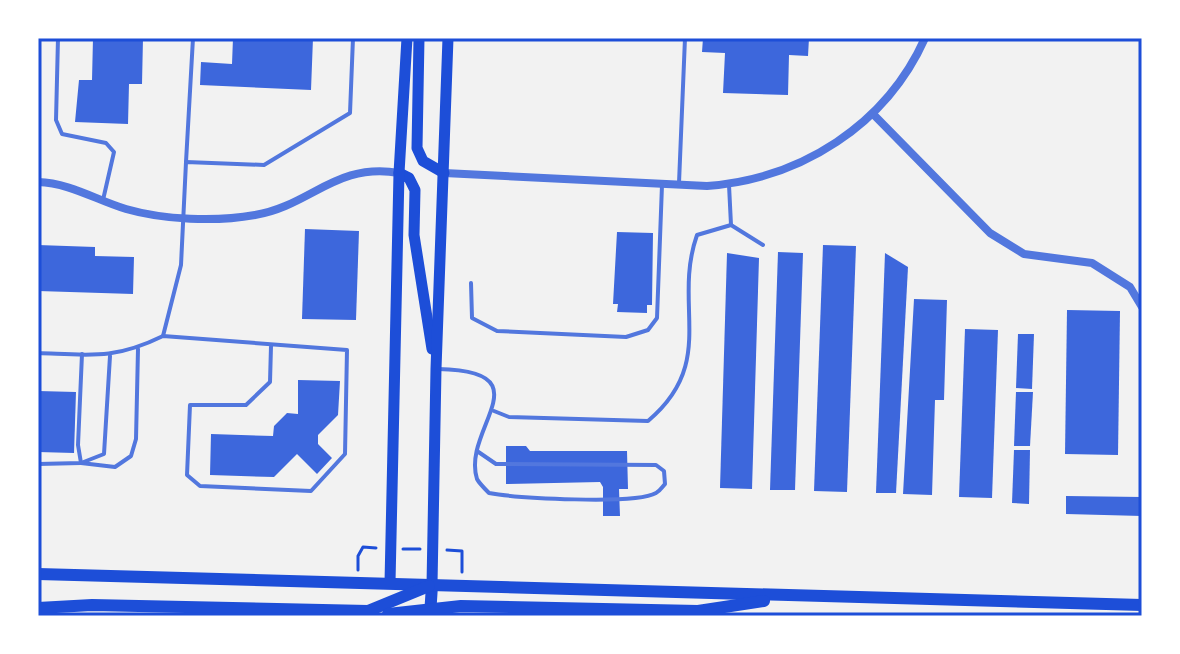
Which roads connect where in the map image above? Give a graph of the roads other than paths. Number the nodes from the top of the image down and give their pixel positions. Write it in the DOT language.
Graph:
graph roads {
  1 [pos="58,38"];
  2 [pos="193,38"];
  3 [pos="353,38"];
  4 [pos="407,38"];
  5 [pos="419,38"];
  6 [pos="448,38"];
  7 [pos="685,38"];
  8 [pos="925,38"];
  9 [pos="874,115"];
  10 [pos="186,162"];
  11 [pos="399,173"];
  12 [pos="444,173"];
  13 [pos="38,182"];
  14 [pos="662,185"];
  15 [pos="729,185"];
  16 [pos="679,186"];
  17 [pos="103,200"];
  18 [pos="184,217"];
  19 [pos="731,225"];
  20 [pos="763,245"];
  21 [pos="471,283"];
  22 [pos="1142,307"];
  23 [pos="163,336"];
  24 [pos="271,346"];
  25 [pos="138,349"];
  26 [pos="38,353"];
  27 [pos="82,354"];
  28 [pos="110,356"];
  29 [pos="436,369"];
  30 [pos="494,411"];
  31 [pos="477,451"];
  32 [pos="81,463"];
  33 [pos="38,464"];
  34 [pos="38,574"];
  35 [pos="390,583"];
  36 [pos="432,585"];
  37 [pos="798,596"];
  38 [pos="1142,605"];
  39 [pos="38,608"];
  40 [pos="388,612"];
  41 [pos="430,613"];
  1 -- 17 [label="lane"];
  2 -- 10 [label="lane"];
  3 -- 10 [label="lane"];
  4 -- 11 [label="main road"];
  5 -- 12 [label="main road"];
  6 -- 12 [label="main road"];
  7 -- 16 [label="lane"];
  8 -- 9 [label="street"];
  9 -- 15 [label="street"];
  9 -- 22 [label="street"];
  10 -- 18 [label="lane"];
  11 -- 18 [label="street"];
  11 -- 29 [label="main road"];
  11 -- 35 [label="main road"];
  12 -- 14 [label="street"];
  12 -- 29 [label="main road"];
  13 -- 17 [label="street"];
  14 -- 16 [label="street"];
  14 -- 21 [label="lane"];
  15 -- 16 [label="street"];
  15 -- 19 [label="lane"];
  17 -- 18 [label="street"];
  18 -- 23 [label="lane"];
  19 -- 20 [label="lane"];
  19 -- 30 [label="lane"];
  23 -- 24 [label="lane"];
  23 -- 25 [label="lane"];
  24 -- 24 [label="lane"];
  25 -- 28 [label="lane"];
  25 -- 32 [label="lane"];
  26 -- 27 [label="lane"];
  27 -- 28 [label="lane"];
  27 -- 32 [label="lane"];
  28 -- 32 [label="lane"];
  29 -- 30 [label="lane"];
  29 -- 36 [label="main road"];
  30 -- 31 [label="lane"];
  31 -- 31 [label="lane"];
  32 -- 33 [label="lane"];
  34 -- 35 [label="main road"];
  35 -- 36 [label="main road"];
  35 -- 40 [label="main road"];
  36 -- 37 [label="main road"];
  36 -- 40 [label="main road"];
  36 -- 41 [label="main road"];
  37 -- 38 [label="main road"];
  37 -- 41 [label="main road"];
  39 -- 40 [label="main road"];
  40 -- 41 [label="main road"];
}
